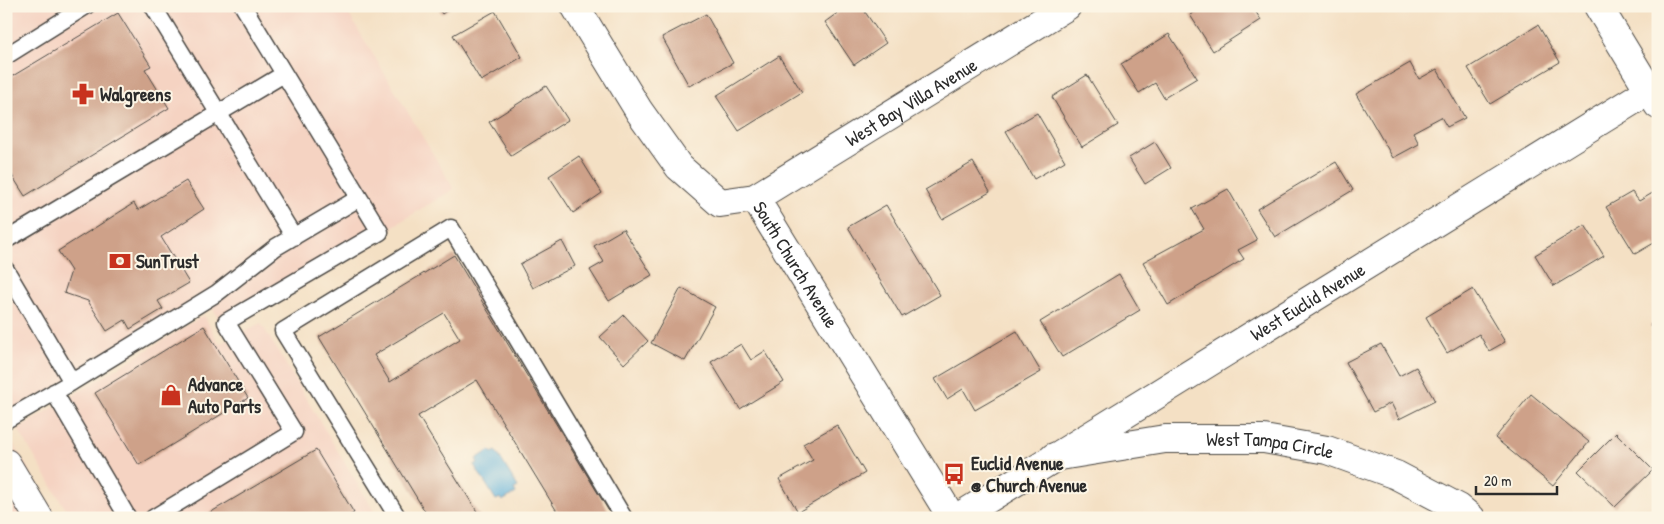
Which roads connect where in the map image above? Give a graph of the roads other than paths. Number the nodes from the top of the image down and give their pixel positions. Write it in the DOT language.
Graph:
graph roads {
  1 [pos="86,6"];
  2 [pos="152,6"];
  3 [pos="243,6"];
  4 [pos="575,6"];
  5 [pos="1067,6"];
  6 [pos="1598,6"];
  7 [pos="6,56"];
  8 [pos="284,74"];
  9 [pos="1655,93"];
  10 [pos="218,114"];
  11 [pos="359,198"];
  12 [pos="755,198"];
  13 [pos="294,237"];
  14 [pos="6,240"];
  15 [pos="6,270"];
  16 [pos="72,382"];
  17 [pos="54,392"];
  18 [pos="6,420"];
  19 [pos="1054,457"];
  20 [pos="6,463"];
  21 [pos="39,518"];
  22 [pos="128,518"];
  23 [pos="153,518"];
  24 [pos="398,518"];
  25 [pos="624,518"];
  26 [pos="952,518"];
  27 [pos="957,518"];
  28 [pos="1471,518"];
  1 -- 7 [label="lane"];
  2 -- 10 [label="lane"];
  3 -- 8 [label="lane"];
  4 -- 12 [label="street, South Church Avenue"];
  5 -- 12 [label="street, West Bay Villa Avenue"];
  6 -- 9 [label="street"];
  8 -- 10 [label="lane"];
  8 -- 11 [label="lane"];
  9 -- 19 [label="street, West Euclid Avenue"];
  10 -- 13 [label="lane"];
  10 -- 14 [label="lane"];
  11 -- 13 [label="lane"];
  11 -- 23 [label="lane"];
  12 -- 26 [label="street, South Church Avenue"];
  13 -- 16 [label="lane"];
  15 -- 16 [label="lane"];
  16 -- 17 [label="lane"];
  17 -- 18 [label="lane"];
  17 -- 22 [label="lane"];
  19 -- 27 [label="street, West Euclid Avenue"];
  19 -- 28 [label="street, West Tampa Circle"];
  20 -- 21 [label="street"];
  24 -- 25 [label="lane"];
}
